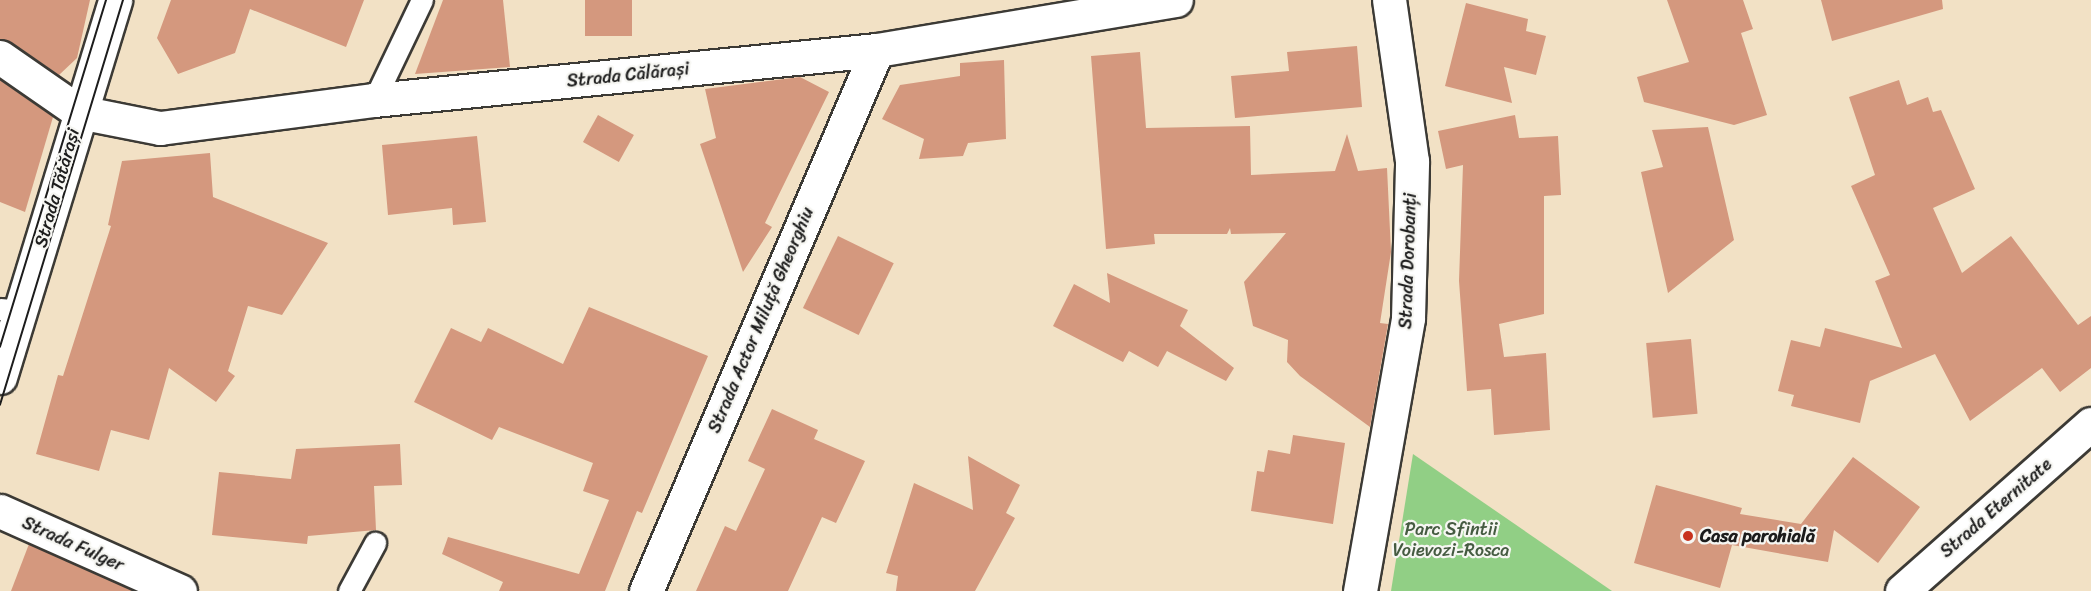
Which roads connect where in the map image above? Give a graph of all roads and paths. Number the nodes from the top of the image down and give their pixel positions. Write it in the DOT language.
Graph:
graph roads {
  1 [pos="115,0"];
  2 [pos="422,0"];
  3 [pos="1176,0"];
  4 [pos="1389,0"];
  5 [pos="877,50"];
  6 [pos="0,57"];
  7 [pos="374,100"];
  8 [pos="79,112"];
  9 [pos="11,310"];
  10 [pos="0,376"];
  11 [pos="2091,424"];
  12 [pos="0,511"];
  13 [pos="375,543"];
  14 [pos="180,591"];
  15 [pos="349,591"];
  16 [pos="646,591"];
  17 [pos="1360,591"];
  18 [pos="1902,591"];
  1 -- 8 [label="street, Strada Tătărași"];
  2 -- 7 [label="lane"];
  3 -- 5 [label="street, Strada Călărași"];
  4 -- 17 [label="street, Strada Dorobanți"];
  5 -- 7 [label="street, Strada Călărași"];
  5 -- 16 [label="street, Strada Actor Miluță Gheorghiu"];
  6 -- 8 [label="street"];
  7 -- 8 [label="street, Strada Călărași"];
  8 -- 9 [label="street, Strada Tătărași"];
  9 -- 10 [label="street, Strada Tătărași"];
  11 -- 18 [label="street, Strada Eternitate"];
  12 -- 14 [label="street, Strada Fulger"];
  13 -- 15 [label="lane"];
}
